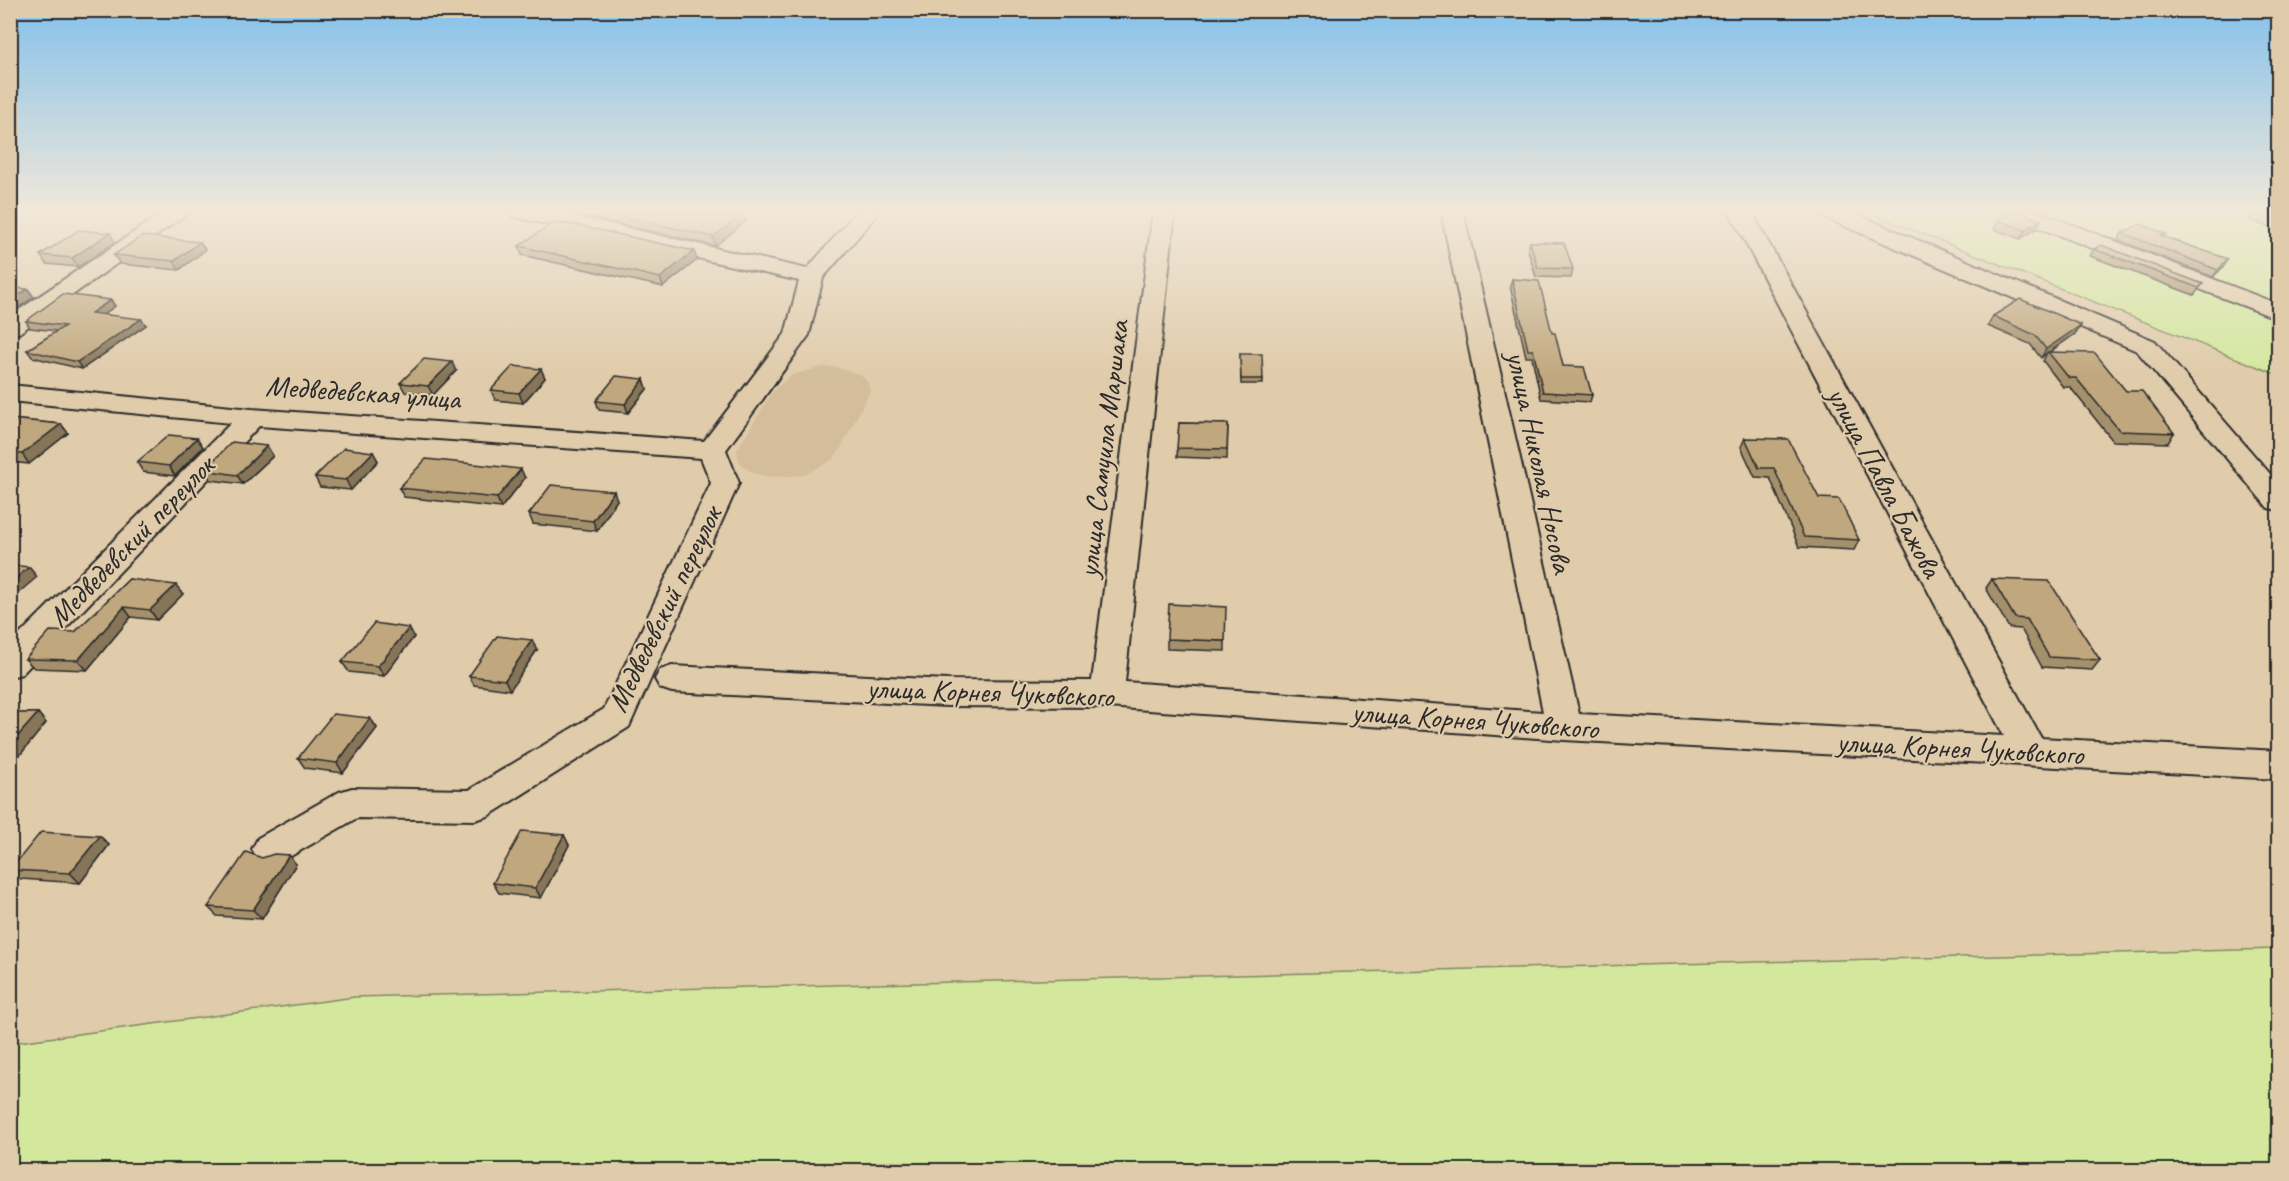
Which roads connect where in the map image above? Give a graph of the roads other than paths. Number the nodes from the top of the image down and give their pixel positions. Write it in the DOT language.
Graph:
graph roads {
  1 [pos="100,266"];
  2 [pos="764,266"];
  3 [pos="821,266"];
  4 [pos="1158,266"];
  5 [pos="1464,266"];
  6 [pos="1770,266"];
  7 [pos="1958,266"];
  8 [pos="2159,266"];
  9 [pos="812,277"];
  10 [pos="2278,312"];
  11 [pos="10,328"];
  12 [pos="10,393"];
  13 [pos="252,417"];
  14 [pos="712,450"];
  15 [pos="2278,501"];
  16 [pos="10,664"];
  17 [pos="672,679"];
  18 [pos="1107,694"];
  19 [pos="1564,727"];
  20 [pos="2030,752"];
  21 [pos="2278,765"];
  22 [pos="271,849"];
  1 -- 11 [label="street"];
  2 -- 9 [label="street"];
  3 -- 9 [label="street"];
  4 -- 18 [label="street, улица Самуила Маршака"];
  5 -- 19 [label="street, улица Николая Носова"];
  6 -- 20 [label="street, улица Павла Бажова"];
  7 -- 15 [label="street"];
  8 -- 10 [label="street"];
  9 -- 14 [label="street"];
  12 -- 13 [label="street, Медведевская улица"];
  13 -- 14 [label="street, Медведевская улица"];
  13 -- 16 [label="street, Медведевский переулок"];
  14 -- 22 [label="street, Медведевский переулок"];
  17 -- 18 [label="street, улица Корнея Чуковского"];
  18 -- 19 [label="street, улица Корнея Чуковского"];
  19 -- 20 [label="street, улица Корнея Чуковского"];
  20 -- 21 [label="street, улица Корнея Чуковского"];
}
